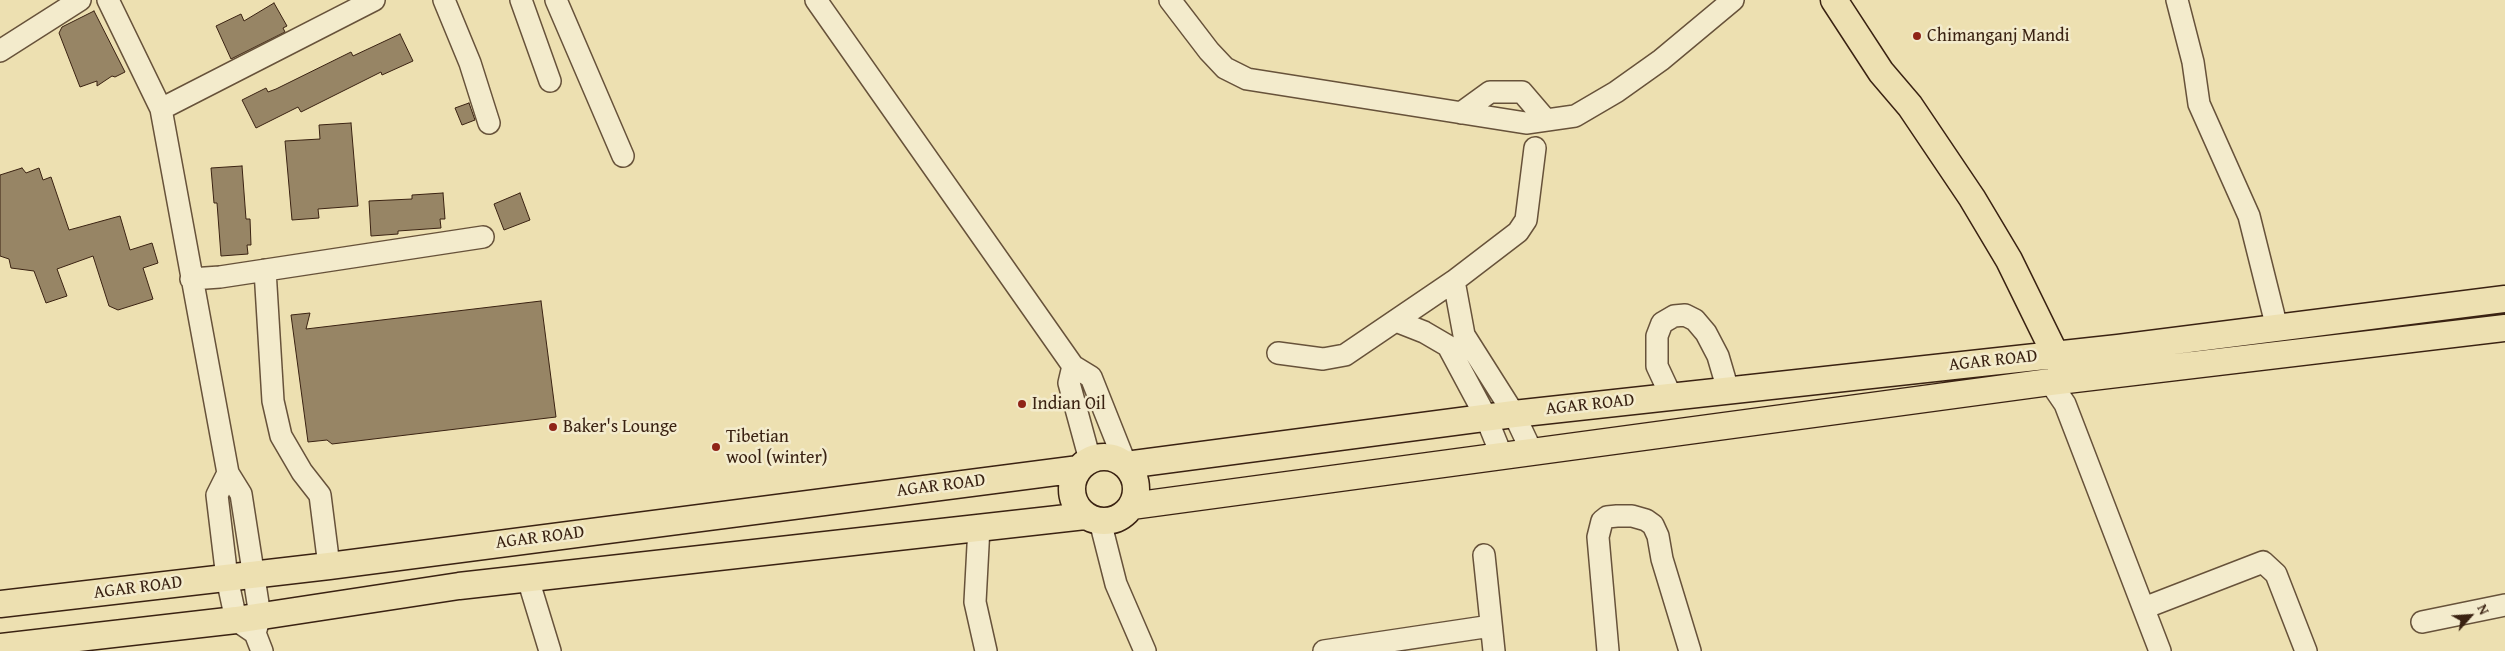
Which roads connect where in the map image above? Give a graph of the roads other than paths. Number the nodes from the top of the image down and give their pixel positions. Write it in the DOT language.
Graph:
graph roads {
  1 [pos="80,0"];
  2 [pos="108,0"];
  3 [pos="374,0"];
  4 [pos="444,0"];
  5 [pos="521,0"];
  6 [pos="556,0"];
  7 [pos="816,0"];
  8 [pos="1170,0"];
  9 [pos="1733,0"];
  10 [pos="1834,0"];
  11 [pos="2177,0"];
  12 [pos="0,51"];
  13 [pos="550,81"];
  14 [pos="161,109"];
  15 [pos="1461,113"];
  16 [pos="1546,120"];
  17 [pos="489,123"];
  18 [pos="1535,148"];
  19 [pos="624,156"];
  20 [pos="483,237"];
  21 [pos="265,270"];
  22 [pos="191,279"];
  23 [pos="1454,281"];
  24 [pos="2505,299"];
  25 [pos="1396,321"];
  26 [pos="2277,328"];
  27 [pos="2505,328"];
  28 [pos="1456,341"];
  29 [pos="1278,353"];
  30 [pos="2048,356"];
  31 [pos="1073,366"];
  32 [pos="1837,378"];
  33 [pos="2061,389"];
  34 [pos="1728,390"];
  35 [pos="1671,396"];
  36 [pos="1842,409"];
  37 [pos="1514,414"];
  38 [pos="1486,417"];
  39 [pos="1531,450"];
  40 [pos="1501,454"];
  41 [pos="1084,465"];
  42 [pos="1126,465"];
  43 [pos="228,474"];
  44 [pos="1132,506"];
  45 [pos="1092,519"];
  46 [pos="979,526"];
  47 [pos="1484,555"];
  48 [pos="329,566"];
  49 [pos="254,575"];
  50 [pos="227,578"];
  51 [pos="528,579"];
  52 [pos="0,604"];
  53 [pos="2505,605"];
  54 [pos="2144,608"];
  55 [pos="2422,622"];
  56 [pos="1491,626"];
  57 [pos="253,630"];
  58 [pos="0,647"];
  59 [pos="1372,647"];
  60 [pos="550,651"];
  61 [pos="986,651"];
  62 [pos="1145,651"];
  63 [pos="1324,651"];
  64 [pos="1494,651"];
  65 [pos="1608,651"];
  66 [pos="1690,651"];
  67 [pos="2160,651"];
  68 [pos="2306,651"];
  1 -- 12 [label="street"];
  2 -- 14 [label="street"];
  3 -- 14 [label="street"];
  4 -- 17 [label="street"];
  5 -- 13 [label="street"];
  6 -- 19 [label="street"];
  7 -- 31 [label="street"];
  8 -- 15 [label="street"];
  9 -- 16 [label="street"];
  10 -- 30 [label="main road"];
  11 -- 26 [label="street"];
  14 -- 22 [label="street"];
  15 -- 16 [label="street"];
  15 -- 16 [label="street"];
  18 -- 23 [label="street"];
  20 -- 21 [label="street"];
  21 -- 22 [label="street"];
  21 -- 48 [label="street"];
  22 -- 43 [label="street"];
  23 -- 25 [label="street"];
  23 -- 28 [label="street"];
  24 -- 26 [label="main road, AGAR ROAD"];
  25 -- 28 [label="street"];
  25 -- 29 [label="street"];
  26 -- 30 [label="main road, AGAR ROAD"];
  27 -- 33 [label="main road"];
  28 -- 37 [label="street"];
  28 -- 38 [label="street"];
  30 -- 32 [label="main road, AGAR ROAD"];
  30 -- 33 [label="main road"];
  31 -- 41 [label="street"];
  31 -- 42 [label="street"];
  32 -- 34 [label="main road, AGAR ROAD"];
  32 -- 36 [label="main road"];
  33 -- 36 [label="main road"];
  33 -- 54 [label="street"];
  34 -- 35 [label="main road, AGAR ROAD"];
  34 -- 35 [label="street"];
  35 -- 37 [label="main road, AGAR ROAD"];
  36 -- 39 [label="main road"];
  37 -- 38 [label="main road, AGAR ROAD"];
  37 -- 39 [label="street"];
  38 -- 40 [label="street"];
  38 -- 42 [label="main road, AGAR ROAD"];
  39 -- 40 [label="main road"];
  40 -- 44 [label="main road"];
  41 -- 42 [label="main road, AGAR ROAD"];
  41 -- 45 [label="main road"];
  41 -- 48 [label="main road, AGAR ROAD"];
  42 -- 44 [label="main road"];
  43 -- 49 [label="street"];
  43 -- 50 [label="street"];
  44 -- 45 [label="main road"];
  45 -- 46 [label="main road"];
  45 -- 62 [label="street"];
  46 -- 51 [label="main road"];
  46 -- 61 [label="street"];
  47 -- 56 [label="street"];
  48 -- 49 [label="main road, AGAR ROAD"];
  49 -- 50 [label="main road, AGAR ROAD"];
  49 -- 57 [label="street"];
  50 -- 52 [label="main road, AGAR ROAD"];
  50 -- 57 [label="street"];
  51 -- 57 [label="main road"];
  51 -- 60 [label="street"];
  53 -- 55 [label="street"];
  54 -- 67 [label="street"];
  54 -- 68 [label="street"];
  56 -- 59 [label="street"];
  56 -- 64 [label="street"];
  57 -- 58 [label="main road"];
  59 -- 63 [label="street"];
  65 -- 66 [label="street"];
}
